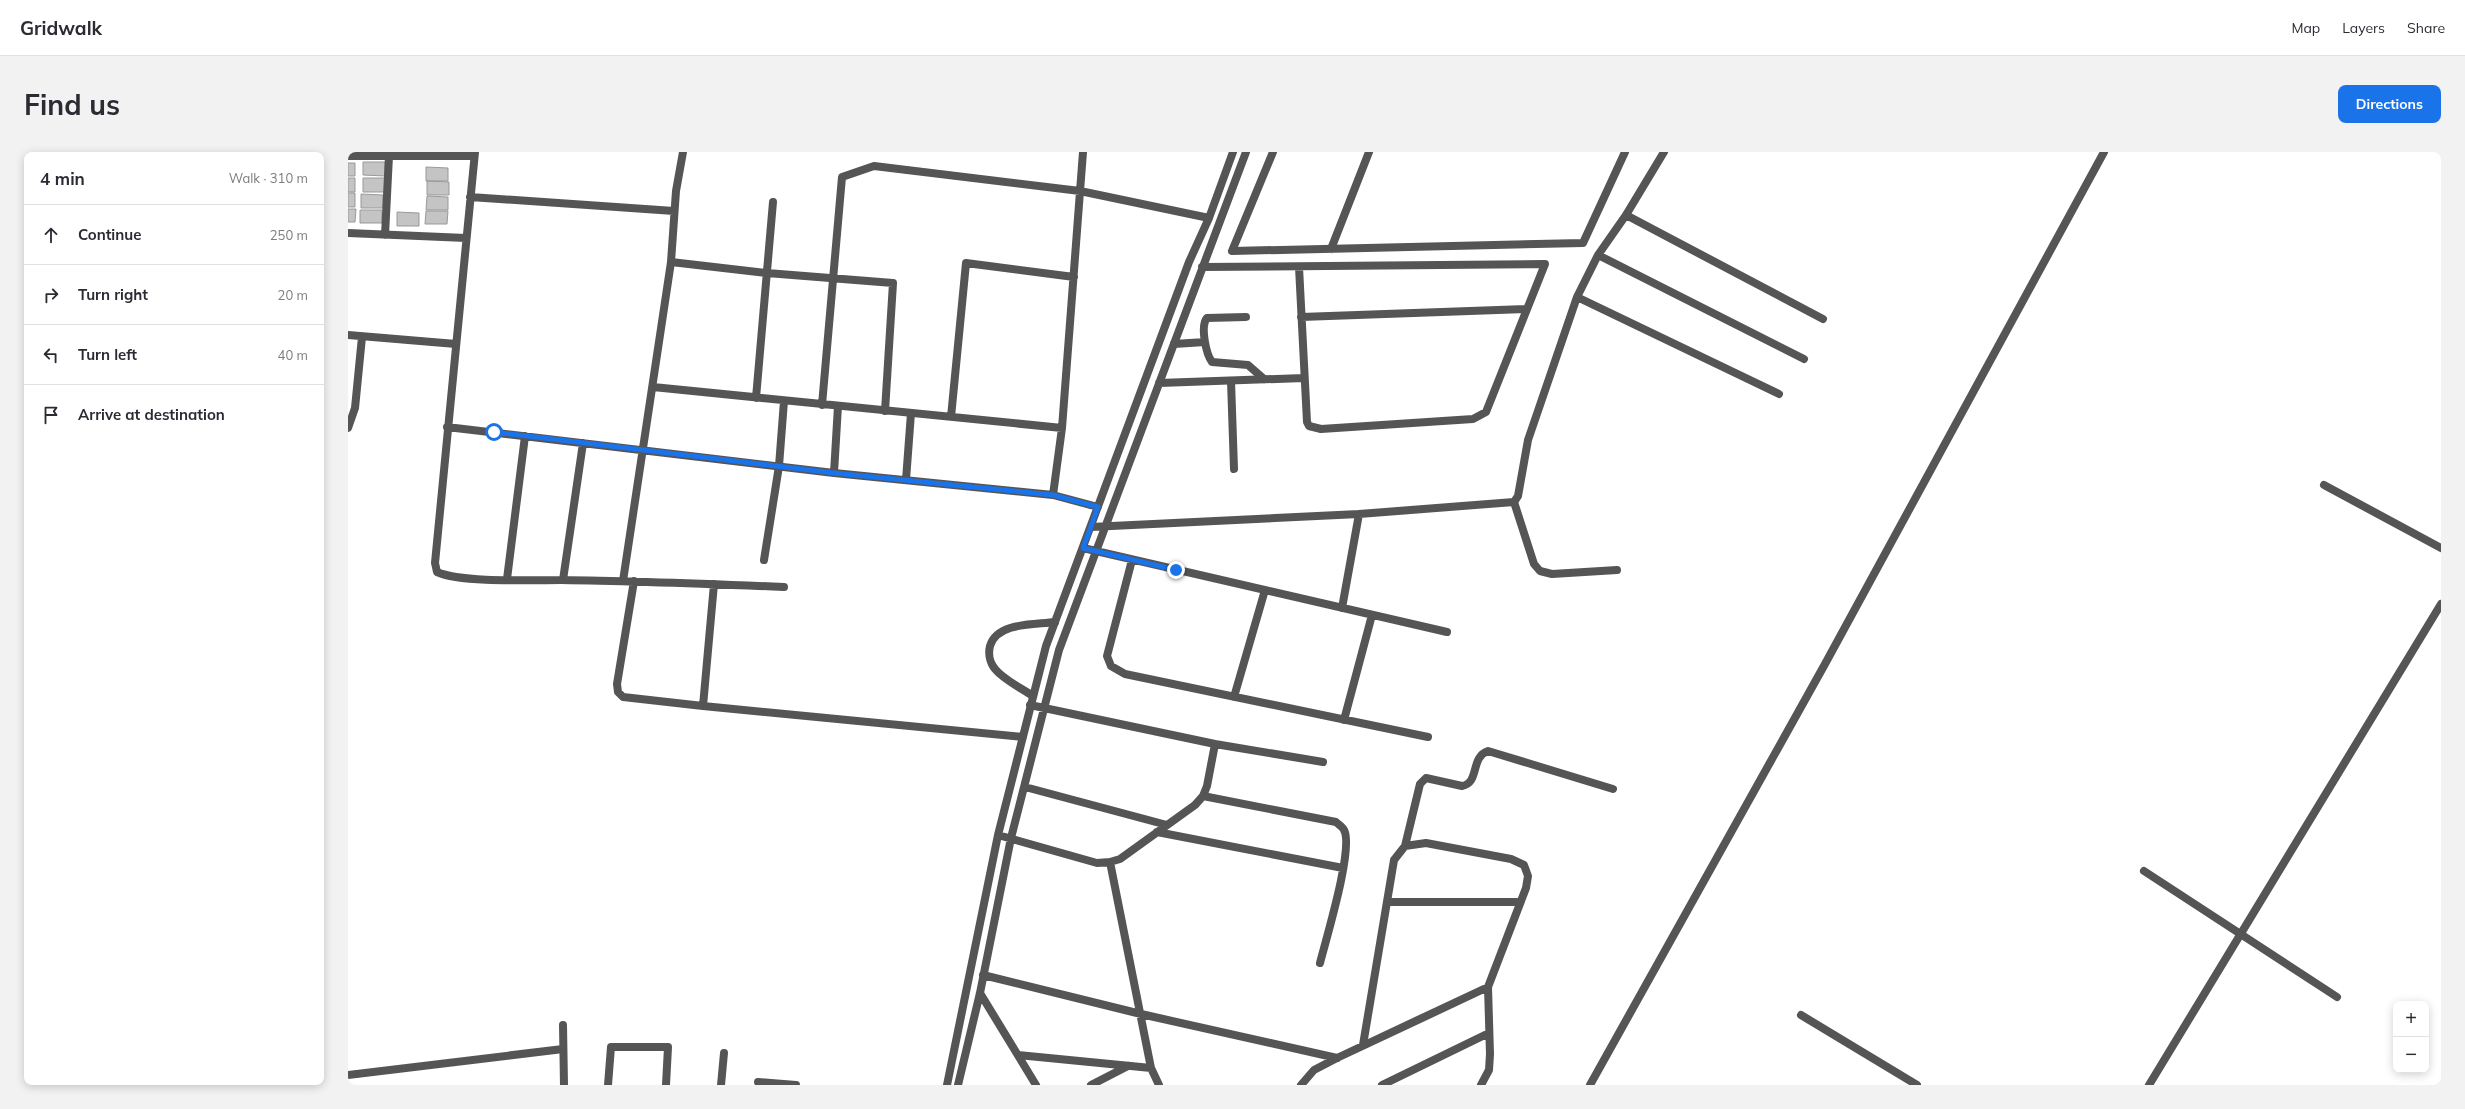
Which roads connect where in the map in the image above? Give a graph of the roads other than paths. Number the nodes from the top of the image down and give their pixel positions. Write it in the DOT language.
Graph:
graph roads {
  1 [pos="683,152"];
  2 [pos="1082,152"];
  3 [pos="1233,152"];
  4 [pos="1246,152"];
  5 [pos="1273,152"];
  6 [pos="1369,152"];
  7 [pos="1625,152"];
  8 [pos="1664,152"];
  9 [pos="2104,152"];
  10 [pos="475,154"];
  11 [pos="348,156"];
  12 [pos="389,156"];
  13 [pos="1080,191"];
  14 [pos="470,197"];
  15 [pos="773,202"];
  16 [pos="674,211"];
  17 [pos="1626,215"];
  18 [pos="1209,218"];
  19 [pos="348,233"];
  20 [pos="385,235"];
  21 [pos="466,238"];
  22 [pos="1331,249"];
  23 [pos="1598,255"];
  24 [pos="671,262"];
  25 [pos="1202,267"];
  26 [pos="1298,267"];
  27 [pos="767,273"];
  28 [pos="832,277"];
  29 [pos="1074,277"];
  30 [pos="1577,297"];
  31 [pos="1527,309"];
  32 [pos="1246,317"];
  33 [pos="1301,317"];
  34 [pos="1823,319"];
  35 [pos="348,335"];
  36 [pos="362,336"];
  37 [pos="1205,342"];
  38 [pos="456,344"];
  39 [pos="1174,344"];
  40 [pos="1804,359"];
  41 [pos="1304,378"];
  42 [pos="1264,380"];
  43 [pos="1232,381"];
  44 [pos="1159,383"];
  45 [pos="652,387"];
  46 [pos="1779,394"];
  47 [pos="756,398"];
  48 [pos="784,401"];
  49 [pos="822,405"];
  50 [pos="838,406"];
  51 [pos="885,411"];
  52 [pos="911,413"];
  53 [pos="951,417"];
  54 [pos="447,427"];
  55 [pos="348,428"];
  56 [pos="1062,428"];
  57 [pos="525,436"];
  58 [pos="584,443"];
  59 [pos="643,451"];
  60 [pos="779,466"];
  61 [pos="1234,468"];
  62 [pos="834,473"];
  63 [pos="906,480"];
  64 [pos="2324,485"];
  65 [pos="1053,495"];
  66 [pos="1514,502"];
  67 [pos="1098,507"];
  68 [pos="1359,514"];
  69 [pos="1091,527"];
  70 [pos="1106,527"];
  71 [pos="1083,548"];
  72 [pos="2441,548"];
  73 [pos="1096,552"];
  74 [pos="764,560"];
  75 [pos="1132,560"];
  76 [pos="1617,570"];
  77 [pos="506,579"];
  78 [pos="563,580"];
  79 [pos="623,581"];
  80 [pos="634,581"];
  81 [pos="714,584"];
  82 [pos="784,587"];
  83 [pos="1265,590"];
  84 [pos="2441,604"];
  85 [pos="1342,608"];
  86 [pos="1372,615"];
  87 [pos="1055,622"];
  88 [pos="1447,632"];
  89 [pos="1033,696"];
  90 [pos="1234,697"];
  91 [pos="1030,705"];
  92 [pos="703,706"];
  93 [pos="1044,708"];
  94 [pos="1344,720"];
  95 [pos="1023,737"];
  96 [pos="1428,737"];
  97 [pos="1215,744"];
  98 [pos="1323,762"];
  99 [pos="1025,787"];
  100 [pos="1614,789"];
  101 [pos="1203,796"];
  102 [pos="1167,825"];
  103 [pos="1157,832"];
  104 [pos="998,835"];
  105 [pos="1011,838"];
  106 [pos="1405,846"];
  107 [pos="1110,862"];
  108 [pos="1343,868"];
  109 [pos="2144,871"];
  110 [pos="1387,902"];
  111 [pos="1520,902"];
  112 [pos="2239,933"];
  113 [pos="1320,962"];
  114 [pos="983,975"];
  115 [pos="1488,987"];
  116 [pos="980,993"];
  117 [pos="2337,996"];
  118 [pos="1141,1014"];
  119 [pos="1801,1015"];
  120 [pos="563,1025"];
  121 [pos="1489,1033"];
  122 [pos="1363,1045"];
  123 [pos="563,1049"];
  124 [pos="724,1053"];
  125 [pos="1018,1055"];
  126 [pos="1337,1058"];
  127 [pos="1128,1066"];
  128 [pos="1152,1068"];
  129 [pos="348,1075"];
  130 [pos="758,1082"];
  131 [pos="564,1085"];
  132 [pos="608,1085"];
  133 [pos="666,1085"];
  134 [pos="721,1085"];
  135 [pos="796,1085"];
  136 [pos="947,1085"];
  137 [pos="958,1085"];
  138 [pos="1036,1085"];
  139 [pos="1091,1085"];
  140 [pos="1159,1085"];
  141 [pos="1301,1085"];
  142 [pos="1382,1085"];
  143 [pos="1481,1085"];
  144 [pos="1590,1085"];
  145 [pos="1917,1085"];
  146 [pos="2149,1085"];
  1 -- 16 [label="street"];
  2 -- 13 [label="street"];
  3 -- 18 [label="street"];
  4 -- 25 [label="street"];
  5 -- 22 [label="street"];
  6 -- 22 [label="street"];
  7 -- 22 [label="street"];
  8 -- 17 [label="street"];
  9 -- 144 [label="street"];
  10 -- 12 [label="street"];
  10 -- 14 [label="street"];
  11 -- 12 [label="street"];
  12 -- 20 [label="street"];
  13 -- 18 [label="street"];
  13 -- 28 [label="street"];
  13 -- 29 [label="street"];
  14 -- 16 [label="street"];
  14 -- 21 [label="street"];
  15 -- 27 [label="street"];
  16 -- 24 [label="street"];
  17 -- 23 [label="street"];
  17 -- 34 [label="street"];
  18 -- 67 [label="street"];
  19 -- 20 [label="street"];
  20 -- 21 [label="street"];
  21 -- 38 [label="street"];
  23 -- 30 [label="street"];
  23 -- 40 [label="street"];
  24 -- 27 [label="street"];
  24 -- 45 [label="street"];
  25 -- 26 [label="street"];
  25 -- 39 [label="street"];
  26 -- 31 [label="street"];
  26 -- 33 [label="street"];
  27 -- 28 [label="street"];
  27 -- 47 [label="street"];
  28 -- 49 [label="street"];
  28 -- 51 [label="street"];
  29 -- 53 [label="street"];
  29 -- 56 [label="street"];
  30 -- 46 [label="street"];
  30 -- 66 [label="street"];
  31 -- 33 [label="street"];
  31 -- 41 [label="street"];
  32 -- 37 [label="street"];
  33 -- 41 [label="street"];
  35 -- 36 [label="street"];
  36 -- 38 [label="street"];
  36 -- 55 [label="street"];
  37 -- 39 [label="street"];
  37 -- 42 [label="street"];
  38 -- 54 [label="street"];
  39 -- 44 [label="street"];
  41 -- 42 [label="street"];
  42 -- 43 [label="street"];
  43 -- 44 [label="street"];
  43 -- 61 [label="street"];
  44 -- 70 [label="street"];
  45 -- 47 [label="street"];
  45 -- 59 [label="street"];
  47 -- 48 [label="street"];
  48 -- 49 [label="street"];
  48 -- 60 [label="street"];
  49 -- 50 [label="street"];
  50 -- 51 [label="street"];
  50 -- 62 [label="street"];
  51 -- 52 [label="street"];
  52 -- 53 [label="street"];
  52 -- 63 [label="street"];
  53 -- 56 [label="street"];
  54 -- 57 [label="street"];
  54 -- 77 [label="street"];
  56 -- 65 [label="street"];
  57 -- 58 [label="street"];
  57 -- 77 [label="street"];
  58 -- 59 [label="street"];
  58 -- 78 [label="street"];
  59 -- 60 [label="street"];
  59 -- 79 [label="street"];
  60 -- 62 [label="street"];
  60 -- 74 [label="street"];
  62 -- 63 [label="street"];
  63 -- 65 [label="street"];
  64 -- 72 [label="street"];
  65 -- 67 [label="street"];
  66 -- 68 [label="street"];
  66 -- 76 [label="street"];
  67 -- 69 [label="street"];
  68 -- 70 [label="street"];
  68 -- 85 [label="street"];
  69 -- 70 [label="street"];
  69 -- 71 [label="street"];
  70 -- 73 [label="street"];
  71 -- 73 [label="street"];
  71 -- 87 [label="street"];
  73 -- 75 [label="street"];
  73 -- 93 [label="street"];
  75 -- 83 [label="street"];
  75 -- 90 [label="street"];
  77 -- 78 [label="street"];
  78 -- 79 [label="street"];
  79 -- 80 [label="street"];
  80 -- 81 [label="street"];
  80 -- 92 [label="street"];
  81 -- 82 [label="street"];
  81 -- 92 [label="street"];
  83 -- 85 [label="street"];
  83 -- 90 [label="street"];
  84 -- 112 [label="street"];
  85 -- 86 [label="street"];
  86 -- 88 [label="street"];
  86 -- 94 [label="street"];
  87 -- 89 [label="street"];
  87 -- 89 [label="street"];
  89 -- 91 [label="street"];
  90 -- 94 [label="street"];
  91 -- 93 [label="street"];
  91 -- 95 [label="street"];
  92 -- 95 [label="street"];
  93 -- 97 [label="street"];
  93 -- 99 [label="street"];
  94 -- 96 [label="street"];
  95 -- 104 [label="street"];
  97 -- 98 [label="street"];
  97 -- 101 [label="street"];
  99 -- 102 [label="street"];
  99 -- 105 [label="street"];
  100 -- 106 [label="street"];
  101 -- 102 [label="street"];
  101 -- 108 [label="street"];
  102 -- 103 [label="street"];
  103 -- 107 [label="street"];
  103 -- 108 [label="street"];
  104 -- 105 [label="street"];
  104 -- 136 [label="street"];
  105 -- 107 [label="street"];
  105 -- 114 [label="street"];
  106 -- 110 [label="street"];
  106 -- 111 [label="street"];
  107 -- 118 [label="street"];
  108 -- 113 [label="street"];
  109 -- 112 [label="street"];
  110 -- 111 [label="street"];
  110 -- 122 [label="street"];
  111 -- 115 [label="street"];
  112 -- 117 [label="street"];
  112 -- 146 [label="street"];
  114 -- 116 [label="street"];
  114 -- 118 [label="street"];
  115 -- 121 [label="street"];
  115 -- 122 [label="street"];
  116 -- 125 [label="street"];
  116 -- 137 [label="street"];
  118 -- 126 [label="street"];
  118 -- 128 [label="street"];
  119 -- 145 [label="street"];
  120 -- 123 [label="street"];
  121 -- 142 [label="street"];
  121 -- 143 [label="street"];
  122 -- 126 [label="street"];
  123 -- 129 [label="street"];
  123 -- 131 [label="street"];
  124 -- 134 [label="street"];
  125 -- 127 [label="street"];
  125 -- 138 [label="street"];
  126 -- 141 [label="street"];
  127 -- 128 [label="street"];
  127 -- 139 [label="street"];
  128 -- 140 [label="street"];
  130 -- 135 [label="street"];
  132 -- 133 [label="street"];
}
